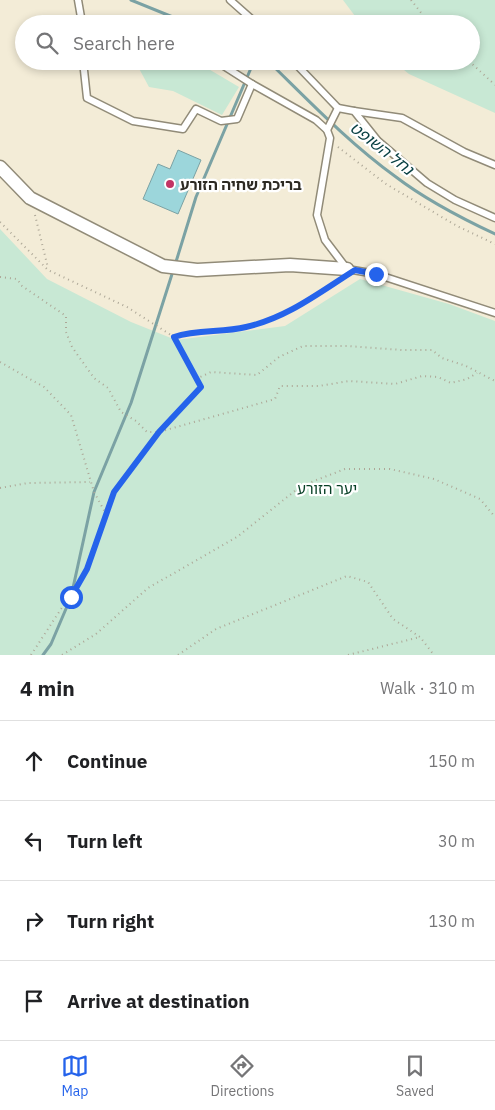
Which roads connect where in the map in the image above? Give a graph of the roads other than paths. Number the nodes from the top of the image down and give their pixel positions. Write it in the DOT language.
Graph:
graph roads {
  1 [pos="78,0"];
  2 [pos="230,0"];
  3 [pos="81,15"];
  4 [pos="247,15"];
  5 [pos="84,70"];
  6 [pos="230,70"];
  7 [pos="301,70"];
  8 [pos="252,84"];
  9 [pos="336,111"];
  10 [pos="354,111"];
  11 [pos="328,128"];
  12 [pos="495,166"];
  13 [pos="0,167"];
  14 [pos="495,218"];
  15 [pos="347,269"];
  16 [pos="495,313"];
  1 -- 3 [label="lane"];
  2 -- 4 [label="lane"];
  5 -- 8 [label="lane"];
  6 -- 8 [label="lane"];
  7 -- 9 [label="lane"];
  8 -- 11 [label="lane"];
  9 -- 10 [label="lane"];
  9 -- 11 [label="lane"];
  10 -- 12 [label="lane"];
  10 -- 14 [label="lane"];
  11 -- 15 [label="lane"];
  13 -- 15 [label="street"];
  15 -- 16 [label="lane"];
}
